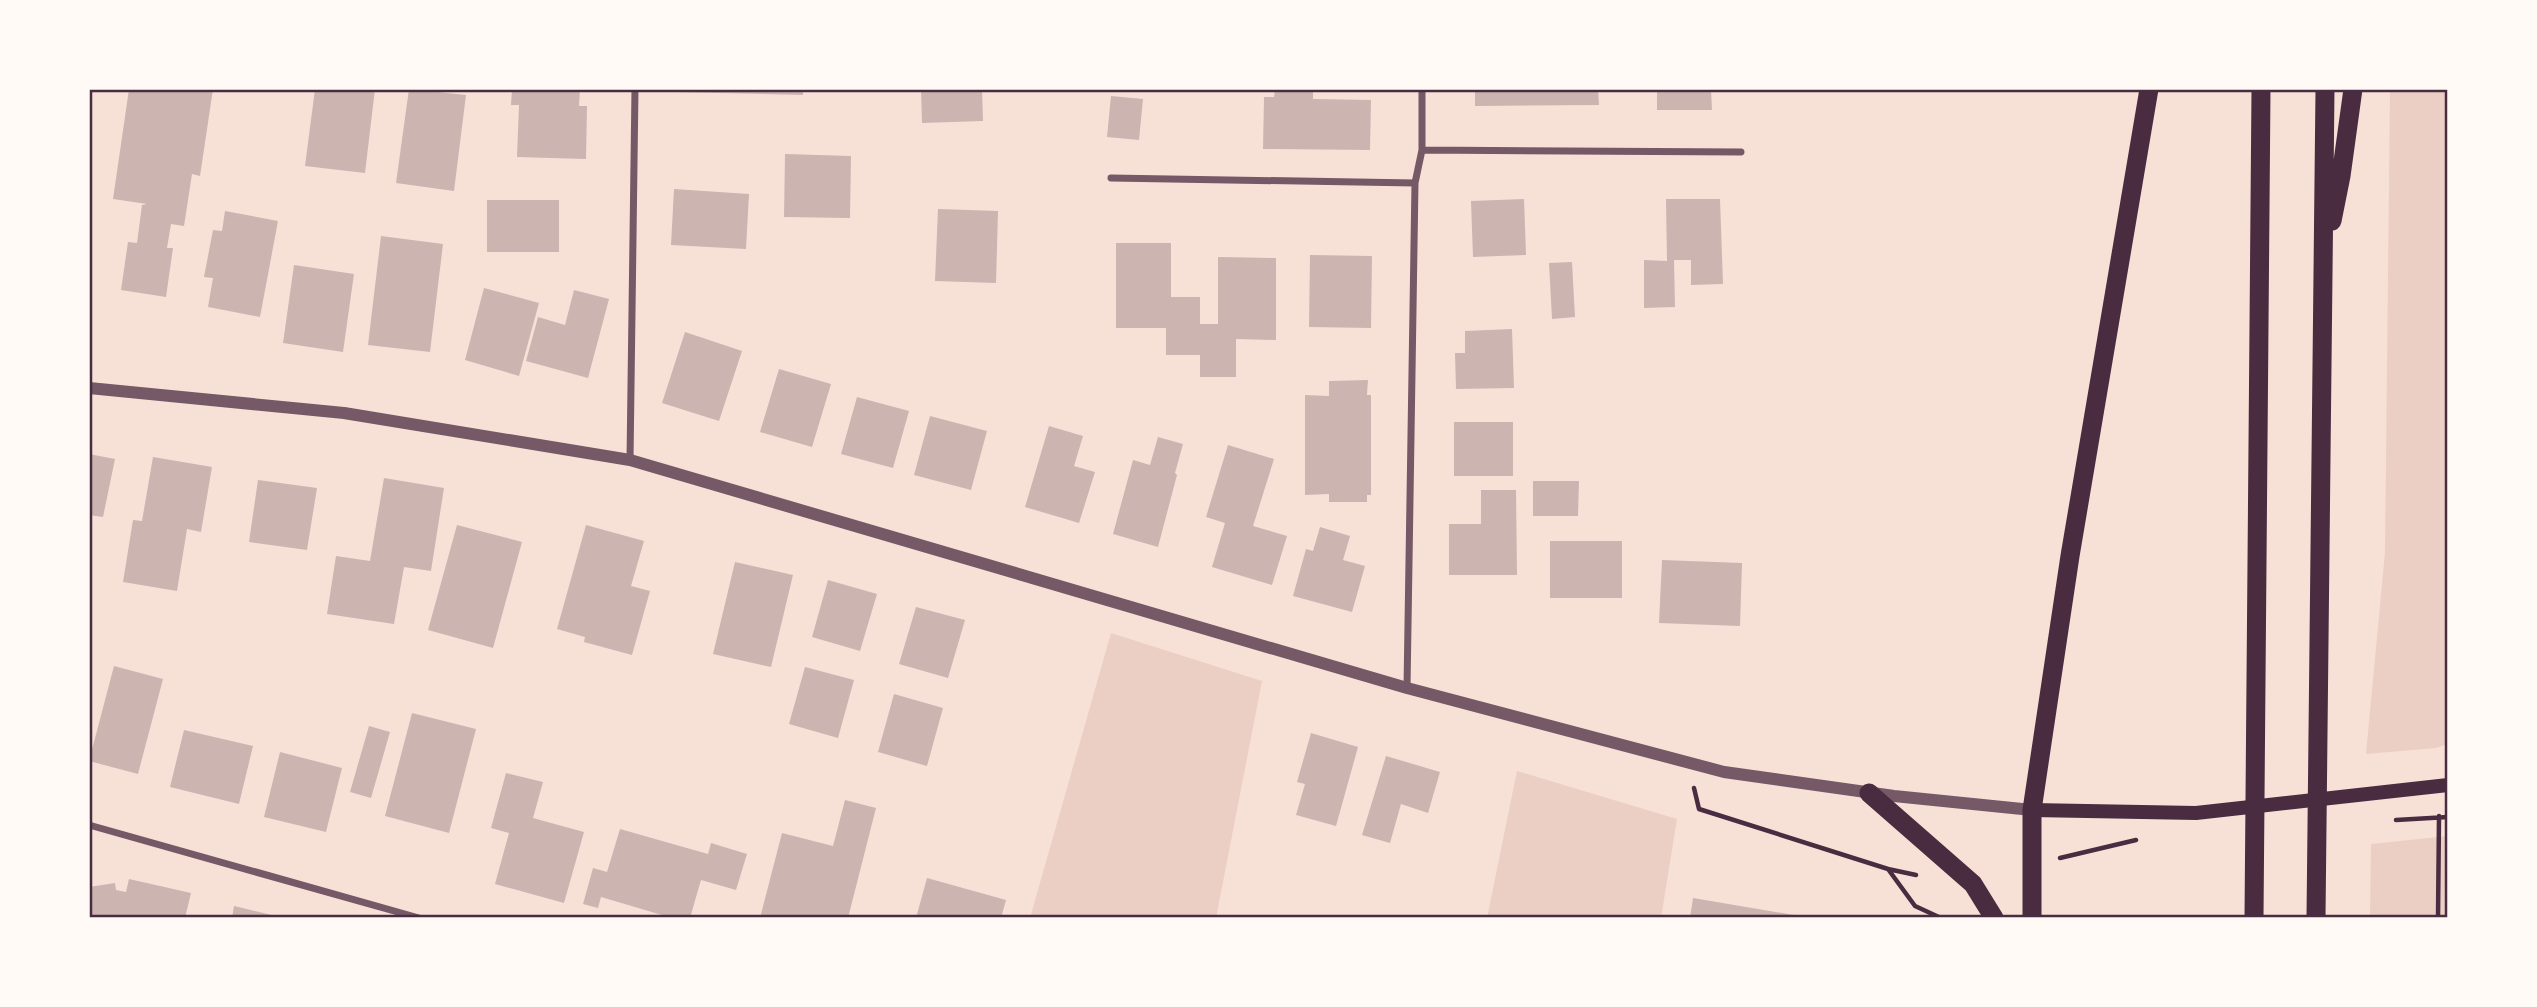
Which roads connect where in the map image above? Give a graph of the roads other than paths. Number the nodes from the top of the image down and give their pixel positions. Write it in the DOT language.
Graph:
graph roads {
  1 [pos="635,89"];
  2 [pos="1422,89"];
  3 [pos="2149,89"];
  4 [pos="2261,89"];
  5 [pos="2325,89"];
  6 [pos="2353,89"];
  7 [pos="1422,150"];
  8 [pos="1741,152"];
  9 [pos="1111,178"];
  10 [pos="1415,183"];
  11 [pos="2323,263"];
  12 [pos="89,388"];
  13 [pos="630,460"];
  14 [pos="1407,688"];
  15 [pos="2443,786"];
  16 [pos="1869,793"];
  17 [pos="2032,810"];
  18 [pos="89,825"];
  19 [pos="419,918"];
  20 [pos="1994,918"];
  21 [pos="2032,918"];
  22 [pos="2253,918"];
  23 [pos="2316,918"];
  1 -- 13 [label="street"];
  2 -- 7 [label="street"];
  3 -- 17 [label="highway"];
  4 -- 22 [label="highway"];
  5 -- 11 [label="highway"];
  6 -- 11 [label="highway"];
  7 -- 8 [label="street"];
  7 -- 10 [label="street"];
  9 -- 10 [label="street"];
  10 -- 14 [label="street"];
  11 -- 23 [label="highway"];
  12 -- 13 [label="street"];
  13 -- 14 [label="street"];
  14 -- 16 [label="street"];
  15 -- 17 [label="main road"];
  16 -- 17 [label="street"];
  16 -- 20 [label="highway"];
  17 -- 21 [label="highway"];
  18 -- 19 [label="street"];
}
